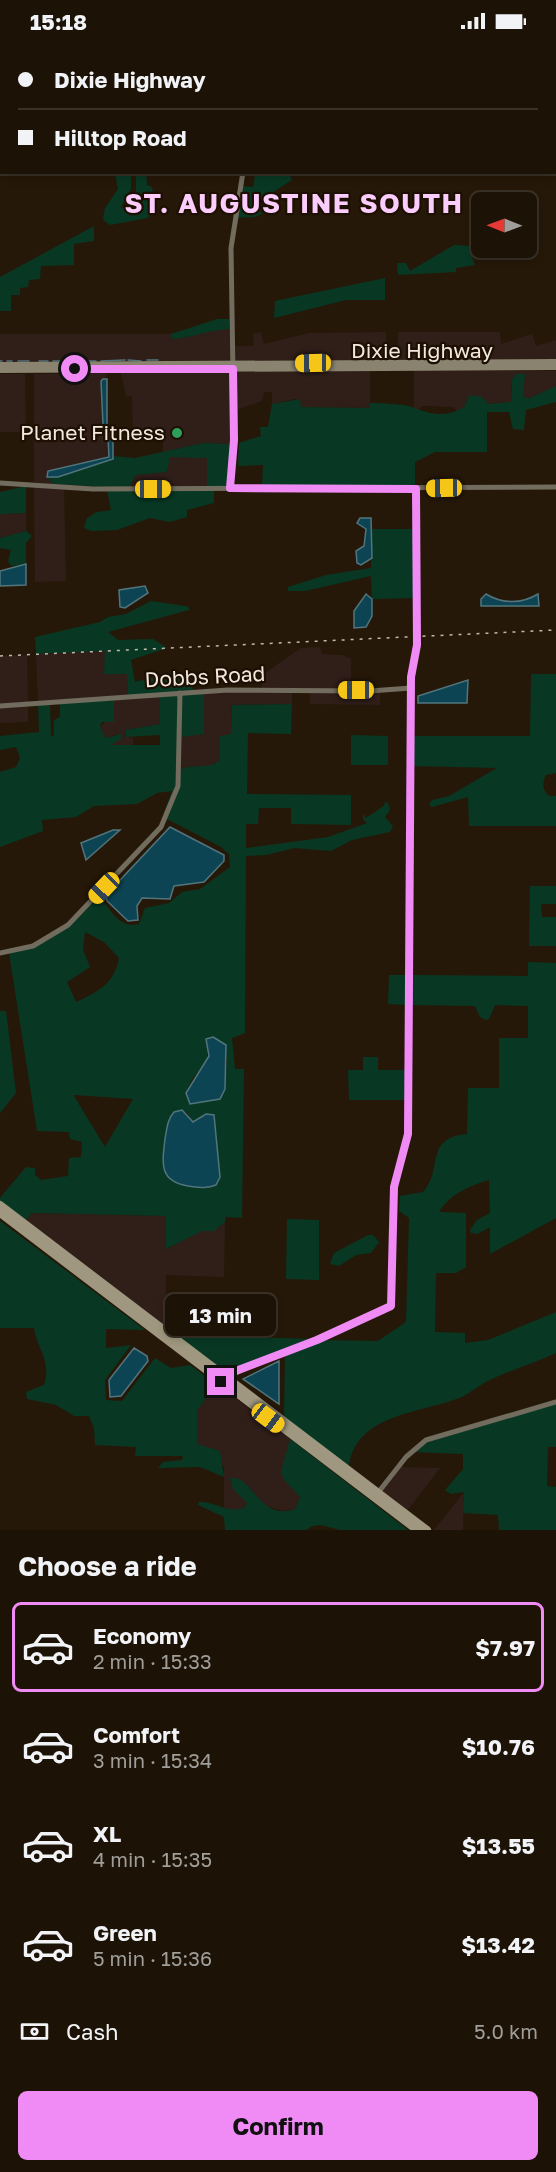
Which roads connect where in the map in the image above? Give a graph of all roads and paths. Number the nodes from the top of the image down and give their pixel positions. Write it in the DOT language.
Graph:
graph roads {
  1 [pos="243,174"];
  2 [pos="556,362"];
  3 [pos="447,365"];
  4 [pos="233,366"];
  5 [pos="319,366"];
  6 [pos="2,367"];
  7 [pos="556,367"];
  8 [pos="0,483"];
  9 [pos="556,487"];
  10 [pos="230,488"];
  11 [pos="416,489"];
  12 [pos="411,688"];
  13 [pos="180,693"];
  14 [pos="0,706"];
  15 [pos="0,953"];
  16 [pos="0,1206"];
  17 [pos="0,1213"];
  18 [pos="223,1379"];
  19 [pos="556,1402"];
  20 [pos="376,1496"];
  21 [pos="417,1530"];
  22 [pos="427,1530"];
  1 -- 4 [label="street"];
  2 -- 3 [label="main road"];
  3 -- 5 [label="main road, Dixie Highway"];
  3 -- 7 [label="main road, Dixie Highway"];
  4 -- 5 [label="main road, Dixie Highway"];
  4 -- 5 [label="main road, Dixie Highway"];
  4 -- 6 [label="main road, Dixie Highway"];
  4 -- 10 [label="street"];
  8 -- 10 [label="street"];
  9 -- 11 [label="street"];
  10 -- 11 [label="street"];
  11 -- 12 [label="street"];
  12 -- 13 [label="street, Dobbs Road"];
  12 -- 18 [label="street"];
  13 -- 14 [label="street, Dobbs Road"];
  13 -- 15 [label="street"];
  16 -- 18 [label="highway"];
  17 -- 18 [label="highway"];
  18 -- 20 [label="highway"];
  19 -- 20 [label="street"];
  20 -- 21 [label="highway"];
  20 -- 22 [label="highway"];
}
